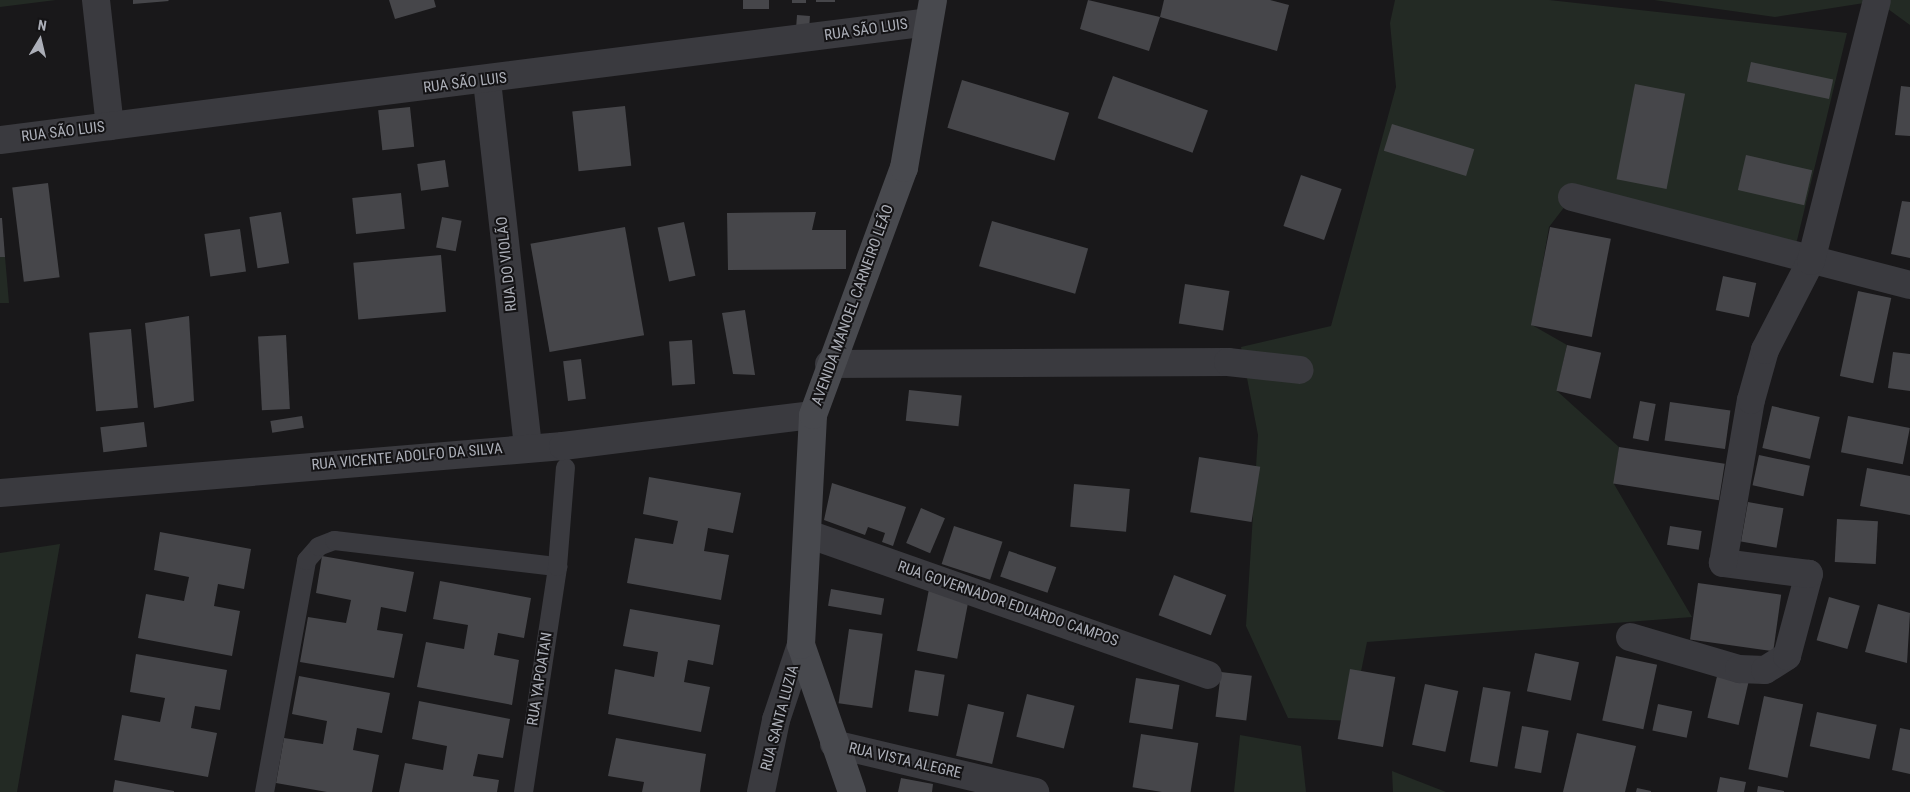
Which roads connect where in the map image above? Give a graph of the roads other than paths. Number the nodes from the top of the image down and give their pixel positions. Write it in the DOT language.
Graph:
graph roads {
  1 [pos="96,0"];
  2 [pos="1877,1"];
  3 [pos="931,11"];
  4 [pos="487,81"];
  5 [pos="110,126"];
  6 [pos="0,140"];
  7 [pos="1572,197"];
  8 [pos="1810,261"];
  9 [pos="1910,285"];
  10 [pos="829,364"];
  11 [pos="1300,370"];
  12 [pos="813,415"];
  13 [pos="528,447"];
  14 [pos="564,457"];
  15 [pos="0,493"];
  16 [pos="808,534"];
  17 [pos="557,566"];
  18 [pos="1630,637"];
  19 [pos="801,644"];
  20 [pos="1208,675"];
  21 [pos="834,744"];
  22 [pos="264,792"];
  23 [pos="523,792"];
  24 [pos="761,792"];
  25 [pos="852,792"];
  26 [pos="1035,792"];
  1 -- 5 [label="street"];
  2 -- 8 [label="street"];
  3 -- 4 [label="street, RUA SÃO LUIS"];
  3 -- 10 [label="main road, AVENIDA MANOEL CARNEIRO LEÃO"];
  4 -- 5 [label="street, RUA SÃO LUIS"];
  4 -- 13 [label="street, RUA DO VIOLÃO"];
  5 -- 6 [label="street, RUA SÃO LUIS"];
  7 -- 8 [label="street"];
  8 -- 9 [label="street"];
  8 -- 18 [label="street"];
  10 -- 11 [label="street"];
  10 -- 12 [label="main road, AVENIDA MANOEL CARNEIRO LEÃO"];
  12 -- 14 [label="street, RUA VICENTE ADOLFO DA SILVA"];
  12 -- 16 [label="main road, AVENIDA MANOEL CARNEIRO LEÃO"];
  13 -- 14 [label="street, RUA VICENTE ADOLFO DA SILVA"];
  13 -- 15 [label="street, RUA VICENTE ADOLFO DA SILVA"];
  14 -- 17 [label="lane, RUA YAPOATAN"];
  16 -- 19 [label="main road, AVENIDA MANOEL CARNEIRO LEÃO"];
  16 -- 20 [label="street, RUA GOVERNADOR EDUARDO CAMPOS"];
  17 -- 22 [label="lane"];
  17 -- 23 [label="lane, RUA YAPOATAN"];
  19 -- 21 [label="main road"];
  19 -- 24 [label="street, RUA SANTA LUZIA"];
  21 -- 25 [label="main road"];
  21 -- 26 [label="street, RUA VISTA ALEGRE"];
}
